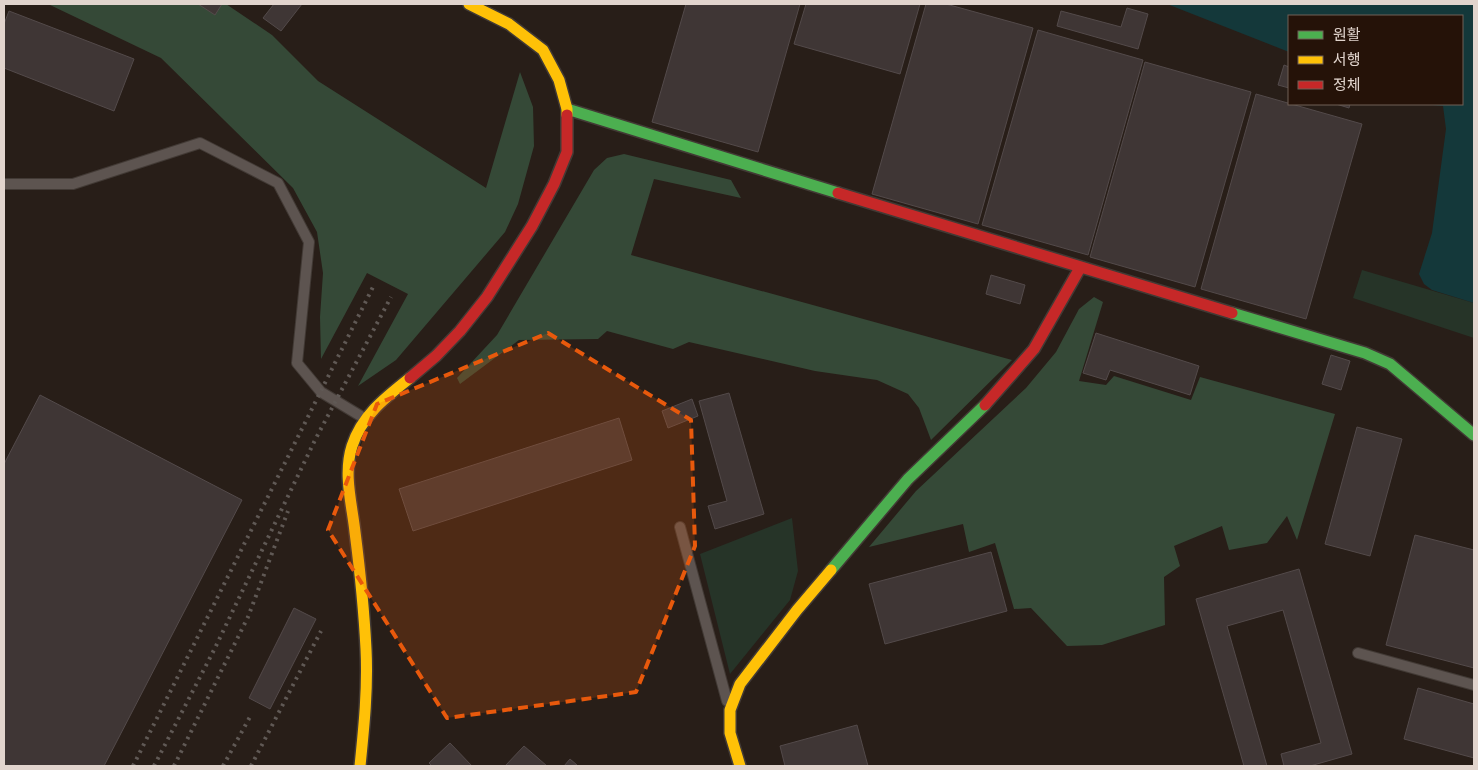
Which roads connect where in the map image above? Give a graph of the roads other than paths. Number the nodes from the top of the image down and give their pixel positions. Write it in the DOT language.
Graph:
graph roads {
  1 [pos="469,4"];
  2 [pos="567,109"];
  3 [pos="4,184"];
  4 [pos="1080,268"];
  5 [pos="365,418"];
  6 [pos="1474,436"];
  7 [pos="680,527"];
  8 [pos="1358,653"];
  9 [pos="1474,685"];
  10 [pos="730,710"];
  11 [pos="360,766"];
  12 [pos="740,766"];
  1 -- 2 [label="street"];
  2 -- 4 [label="street"];
  2 -- 5 [label="street"];
  3 -- 5 [label="lane"];
  4 -- 6 [label="street"];
  4 -- 10 [label="street"];
  5 -- 11 [label="street"];
  7 -- 10 [label="lane"];
  8 -- 9 [label="lane"];
  10 -- 12 [label="street"];
}
